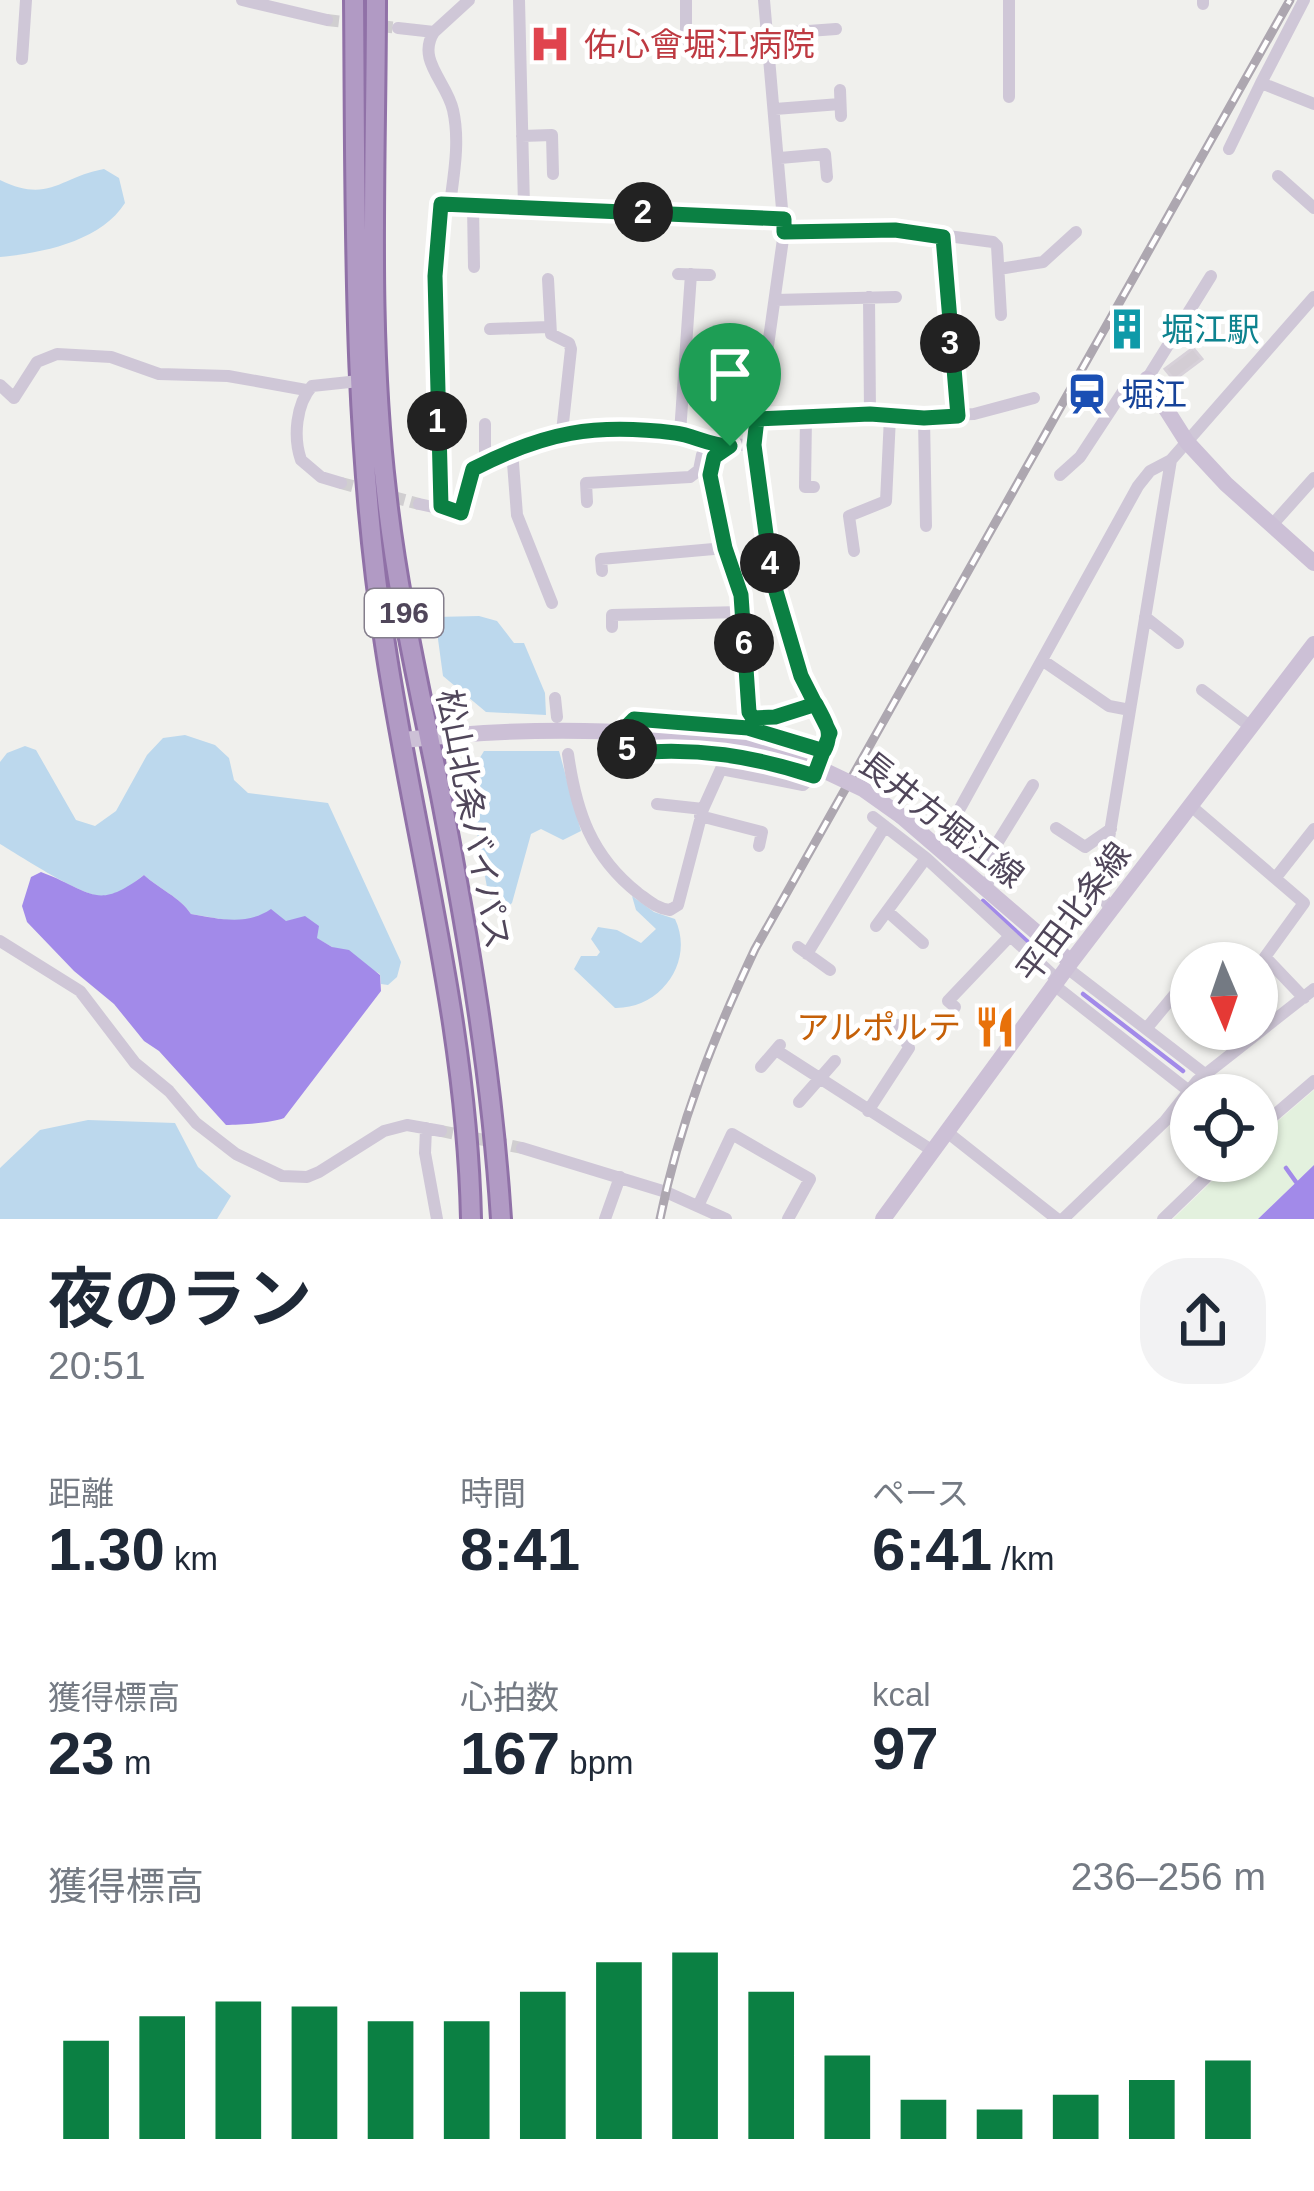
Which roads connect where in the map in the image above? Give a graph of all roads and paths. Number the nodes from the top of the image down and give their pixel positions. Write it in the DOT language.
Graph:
graph roads {
  1 [pos="26,0"];
  2 [pos="242,0"];
  3 [pos="353,0"];
  4 [pos="376,0"];
  5 [pos="469,0"];
  6 [pos="519,0"];
  7 [pos="686,0"];
  8 [pos="764,0"];
  9 [pos="1009,0"];
  10 [pos="1304,0"];
  11 [pos="327,20"];
  12 [pos="398,28"];
  13 [pos="836,28"];
  14 [pos="434,32"];
  15 [pos="767,34"];
  16 [pos="686,44"];
  17 [pos="22,59"];
  18 [pos="1261,83"];
  19 [pos="1007,97"];
  20 [pos="840,103"];
  21 [pos="1314,104"];
  22 [pos="775,109"];
  23 [pos="522,136"];
  24 [pos="1229,149"];
  25 [pos="780,158"];
  26 [pos="553,174"];
  27 [pos="1278,176"];
  28 [pos="827,178"];
  29 [pos="450,204"];
  30 [pos="473,205"];
  31 [pos="524,206"];
  32 [pos="1314,208"];
  33 [pos="784,225"];
  34 [pos="1076,232"];
  35 [pos="943,237"];
  36 [pos="474,267"];
  37 [pos="999,269"];
  38 [pos="710,274"];
  39 [pos="1211,276"];
  40 [pos="548,279"];
  41 [pos="868,297"];
  42 [pos="896,297"];
  43 [pos="1314,297"];
  44 [pos="775,300"];
  45 [pos="1001,315"];
  46 [pos="548,327"];
  47 [pos="490,329"];
  48 [pos="736,350"];
  49 [pos="734,366"];
  50 [pos="764,370"];
  51 [pos="1147,379"];
  52 [pos="359,381"];
  53 [pos="0,385"];
  54 [pos="306,391"];
  55 [pos="731,392"];
  56 [pos="1034,398"];
  57 [pos="870,414"];
  58 [pos="958,416"];
  59 [pos="806,417"];
  60 [pos="890,417"];
  61 [pos="924,418"];
  62 [pos="757,419"];
  63 [pos="485,424"];
  64 [pos="562,432"];
  65 [pos="680,433"];
  66 [pos="1187,442"];
  67 [pos="714,444"];
  68 [pos="754,445"];
  69 [pos="730,446"];
  70 [pos="512,450"];
  71 [pos="1171,460"];
  72 [pos="485,463"];
  73 [pos="1060,475"];
  74 [pos="1314,478"];
  75 [pos="341,483"];
  76 [pos="814,487"];
  77 [pos="587,502"];
  78 [pos="419,504"];
  79 [pos="441,506"];
  80 [pos="1272,525"];
  81 [pos="926,526"];
  82 [pos="725,548"];
  83 [pos="854,551"];
  84 [pos="1314,563"];
  85 [pos="602,571"];
  86 [pos="552,603"];
  87 [pos="742,613"];
  88 [pos="1144,617"];
  89 [pos="612,627"];
  90 [pos="1178,644"];
  91 [pos="1314,644"];
  92 [pos="1042,661"];
  93 [pos="1202,690"];
  94 [pos="555,698"];
  95 [pos="816,704"];
  96 [pos="1130,710"];
  97 [pos="557,717"];
  98 [pos="1251,728"];
  99 [pos="626,734"];
  100 [pos="428,737"];
  101 [pos="404,740"];
  102 [pos="824,751"];
  103 [pos="568,754"];
  104 [pos="809,768"];
  105 [pos="1033,785"];
  106 [pos="657,804"];
  107 [pos="1191,806"];
  108 [pos="702,813"];
  109 [pos="886,820"];
  110 [pos="1056,828"];
  111 [pos="1111,829"];
  112 [pos="1314,829"];
  113 [pos="759,846"];
  114 [pos="983,857"];
  115 [pos="926,858"];
  116 [pos="1277,876"];
  117 [pos="985,886"];
  118 [pos="1300,908"];
  119 [pos="1111,910"];
  120 [pos="887,911"];
  121 [pos="1314,920"];
  122 [pos="876,926"];
  123 [pos="1009,937"];
  124 [pos="0,941"];
  125 [pos="923,943"];
  126 [pos="830,970"];
  127 [pos="1063,974"];
  128 [pos="1309,993"];
  129 [pos="1170,1000"];
  130 [pos="955,1007"];
  131 [pos="898,1025"];
  132 [pos="1146,1029"];
  133 [pos="835,1060"];
  134 [pos="761,1067"];
  135 [pos="1171,1074"];
  136 [pos="1205,1074"];
  137 [pos="1207,1074"];
  138 [pos="819,1079"];
  139 [pos="1314,1081"];
  140 [pos="799,1102"];
  141 [pos="868,1111"];
  142 [pos="1278,1112"];
  143 [pos="1170,1115"];
  144 [pos="947,1132"];
  145 [pos="522,1148"];
  146 [pos="933,1151"];
  147 [pos="620,1177"];
  148 [pos="1201,1182"];
  149 [pos="698,1206"];
  150 [pos="436,1219"];
  151 [pos="471,1219"];
  152 [pos="501,1219"];
  153 [pos="605,1219"];
  154 [pos="726,1219"];
  155 [pos="788,1219"];
  156 [pos="883,1219"];
  157 [pos="1060,1219"];
  158 [pos="1163,1219"];
  1 -- 17 [label="street"];
  2 -- 11 [label="street"];
  3 -- 52 [label="highway, 松山北条バイパス / 196"];
  4 -- 100 [label="highway, 松山北条バイパス / 196"];
  5 -- 14 [label="street"];
  6 -- 23 [label="street"];
  7 -- 16 [label="street"];
  8 -- 15 [label="street"];
  9 -- 19 [label="street"];
  10 -- 18 [label="street"];
  12 -- 14 [label="street"];
  13 -- 15 [label="street"];
  14 -- 29 [label="street"];
  15 -- 22 [label="street"];
  18 -- 21 [label="street"];
  18 -- 24 [label="street"];
  20 -- 22 [label="street"];
  22 -- 25 [label="street"];
  23 -- 26 [label="street"];
  23 -- 31 [label="street"];
  25 -- 28 [label="street"];
  25 -- 33 [label="street"];
  27 -- 32 [label="street"];
  29 -- 30 [label="street"];
  29 -- 79 [label="street"];
  30 -- 31 [label="street"];
  30 -- 36 [label="street"];
  31 -- 33 [label="street"];
  33 -- 35 [label="street"];
  33 -- 44 [label="street"];
  34 -- 37 [label="street"];
  35 -- 37 [label="street"];
  35 -- 58 [label="street"];
  37 -- 45 [label="street"];
  38 -- 65 [label="street"];
  39 -- 51 [label="street"];
  40 -- 46 [label="street"];
  41 -- 42 [label="street"];
  41 -- 44 [label="street"];
  41 -- 57 [label="street"];
  43 -- 66 [label="street"];
  44 -- 50 [label="street"];
  46 -- 47 [label="street"];
  46 -- 64 [label="street"];
  48 -- 49 [label="street"];
  49 -- 50 [label="street"];
  49 -- 55 [label="street"];
  50 -- 62 [label="street"];
  51 -- 66 [label="main road"];
  51 -- 73 [label="street"];
  52 -- 54 [label="street"];
  52 -- 101 [label="highway, 松山北条バイパス / 196"];
  53 -- 54 [label="street"];
  54 -- 75 [label="street"];
  56 -- 58 [label="street"];
  57 -- 59 [label="street"];
  57 -- 60 [label="street"];
  58 -- 61 [label="street"];
  59 -- 62 [label="street"];
  59 -- 76 [label="street"];
  60 -- 61 [label="street"];
  60 -- 83 [label="street"];
  61 -- 81 [label="street"];
  62 -- 68 [label="street"];
  63 -- 72 [label="street"];
  64 -- 65 [label="street"];
  64 -- 70 [label="street"];
  65 -- 67 [label="street"];
  66 -- 71 [label="street"];
  66 -- 80 [label="main road"];
  67 -- 69 [label="street"];
  67 -- 77 [label="street"];
  68 -- 69 [label="street"];
  68 -- 95 [label="street"];
  69 -- 82 [label="street"];
  70 -- 72 [label="street"];
  70 -- 86 [label="street"];
  71 -- 88 [label="street"];
  71 -- 92 [label="street"];
  72 -- 79 [label="street"];
  74 -- 80 [label="street"];
  78 -- 79 [label="street"];
  80 -- 84 [label="main road"];
  82 -- 85 [label="street"];
  82 -- 87 [label="street"];
  87 -- 89 [label="street"];
  87 -- 95 [label="street"];
  88 -- 90 [label="street"];
  88 -- 96 [label="street"];
  91 -- 98 [label="main road, 平田北条線"];
  92 -- 96 [label="street"];
  92 -- 114 [label="street"];
  93 -- 98 [label="street"];
  94 -- 97 [label="street"];
  95 -- 102 [label="street"];
  96 -- 111 [label="street"];
  98 -- 107 [label="main road, 平田北条線"];
  99 -- 100 [label="main road, 長井方堀江線"];
  99 -- 102 [label="street"];
  99 -- 104 [label="main road, 長井方堀江線"];
  100 -- 101 [label="main road, 長井方堀江線"];
  100 -- 152 [label="highway, 松山北条バイパス / 196"];
  101 -- 151 [label="highway, 松山北条バイパス / 196"];
  102 -- 104 [label="street"];
  103 -- 108 [label="street"];
  104 -- 108 [label="street"];
  104 -- 109 [label="main road, 長井方堀江線, bridge"];
  105 -- 114 [label="street"];
  106 -- 108 [label="street"];
  107 -- 116 [label="street"];
  107 -- 119 [label="main road, 平田北条線"];
  108 -- 113 [label="street"];
  109 -- 115 [label="street"];
  109 -- 117 [label="main road, 長井方堀江線"];
  109 -- 126 [label="street"];
  110 -- 111 [label="street"];
  111 -- 119 [label="street"];
  112 -- 116 [label="street"];
  114 -- 117 [label="street"];
  115 -- 120 [label="street"];
  115 -- 123 [label="street"];
  116 -- 118 [label="street"];
  117 -- 127 [label="main road, 長井方堀江線"];
  118 -- 121 [label="street"];
  118 -- 128 [label="street"];
  119 -- 127 [label="main road, 平田北条線"];
  120 -- 122 [label="street"];
  120 -- 125 [label="street"];
  123 -- 127 [label="street"];
  123 -- 130 [label="street"];
  124 -- 150 [label="street"];
  127 -- 132 [label="street"];
  127 -- 135 [label="street"];
  127 -- 144 [label="main road, 平田北条線"];
  128 -- 137 [label="street"];
  129 -- 132 [label="street"];
  131 -- 141 [label="street"];
  132 -- 136 [label="street"];
  133 -- 138 [label="street"];
  134 -- 138 [label="street"];
  138 -- 140 [label="street"];
  138 -- 141 [label="street"];
  139 -- 142 [label="street"];
  141 -- 146 [label="street"];
  143 -- 157 [label="street"];
  144 -- 146 [label="main road, 平田北条線"];
  144 -- 157 [label="street"];
  145 -- 147 [label="street"];
  146 -- 156 [label="main road, 平田北条線"];
  147 -- 149 [label="street"];
  147 -- 153 [label="street"];
  148 -- 158 [label="street"];
  149 -- 154 [label="street"];
  149 -- 155 [label="street"];
}
